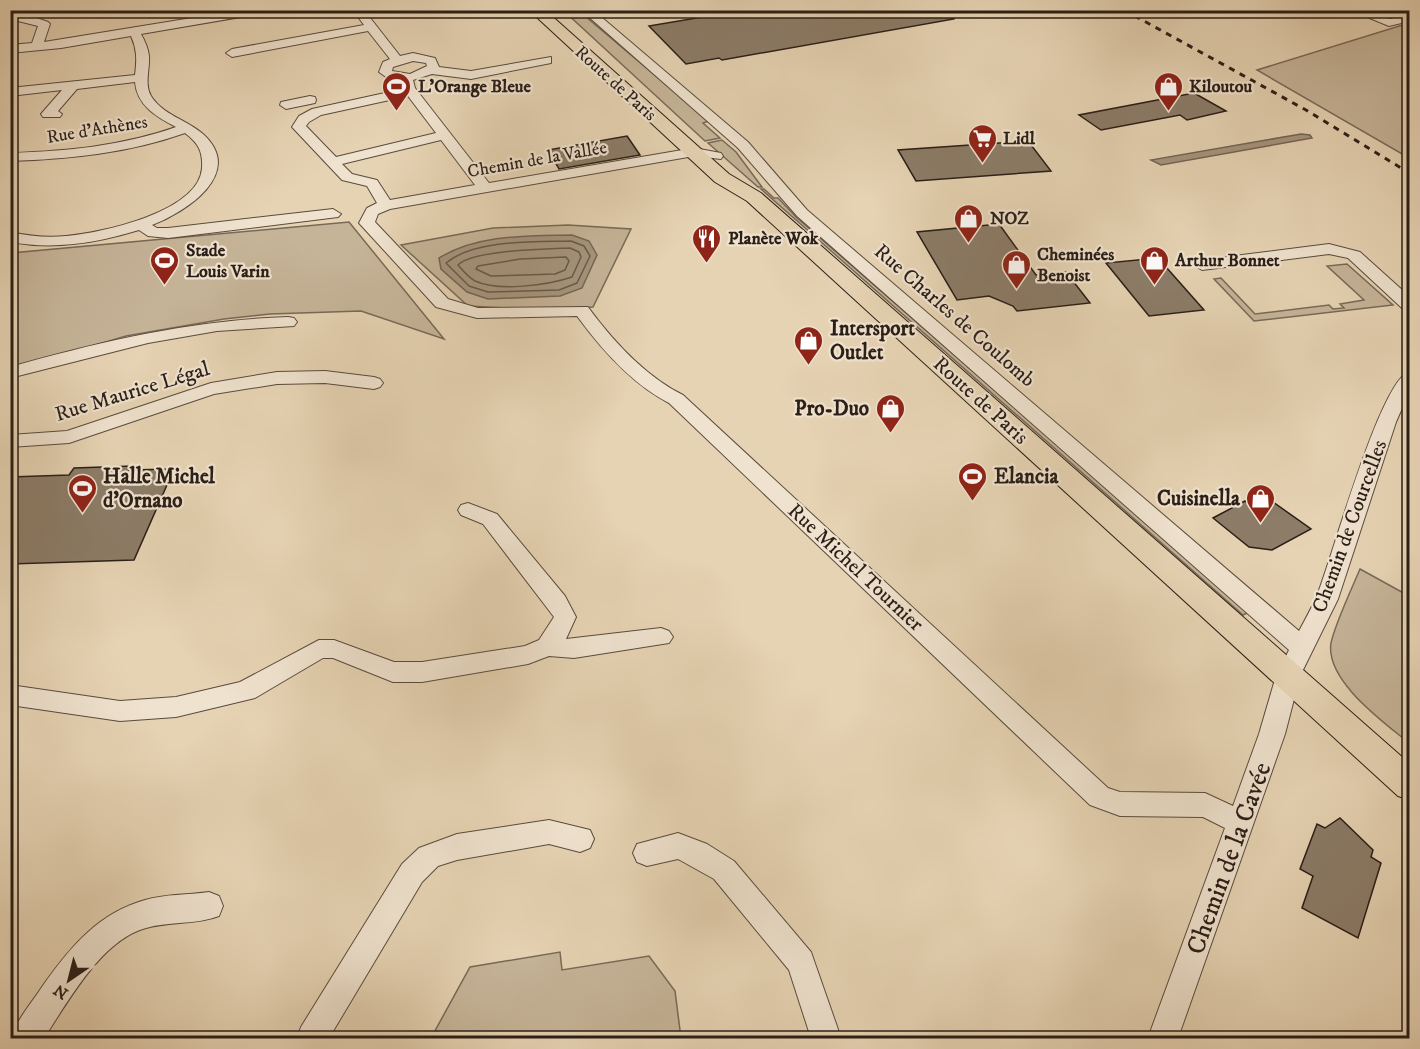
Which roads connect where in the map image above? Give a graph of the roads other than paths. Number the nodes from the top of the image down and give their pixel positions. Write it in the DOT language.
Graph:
graph roads {
  1 [pos="264,10"];
  2 [pos="358,10"];
  3 [pos="371,10"];
  4 [pos="536,10"];
  5 [pos="554,10"];
  6 [pos="586,10"];
  7 [pos="1355,10"];
  8 [pos="1410,17"];
  9 [pos="22,20"];
  10 [pos="371,27"];
  11 [pos="134,30"];
  12 [pos="37,47"];
  13 [pos="10,49"];
  14 [pos="232,53"];
  15 [pos="402,59"];
  16 [pos="547,60"];
  17 [pos="431,70"];
  18 [pos="409,77"];
  19 [pos="140,78"];
  20 [pos="72,87"];
  21 [pos="10,92"];
  22 [pos="412,92"];
  23 [pos="286,105"];
  24 [pos="314,106"];
  25 [pos="54,114"];
  26 [pos="187,128"];
  27 [pos="445,135"];
  28 [pos="694,152"];
  29 [pos="716,156"];
  30 [pos="10,157"];
  31 [pos="332,162"];
  32 [pos="485,188"];
  33 [pos="754,197"];
  34 [pos="386,205"];
  35 [pos="333,214"];
  36 [pos="141,224"];
  37 [pos="10,237"];
  38 [pos="1202,265"];
  39 [pos="1410,306"];
  40 [pos="288,322"];
  41 [pos="10,373"];
  42 [pos="1410,377"];
  43 [pos="374,383"];
  44 [pos="10,441"];
  45 [pos="468,510"];
  46 [pos="661,637"];
  47 [pos="547,646"];
  48 [pos="1302,647"];
  49 [pos="1288,676"];
  50 [pos="10,695"];
  51 [pos="1410,785"];
  52 [pos="1240,822"];
  53 [pos="580,839"];
  54 [pos="648,852"];
  55 [pos="209,906"];
  56 [pos="26,1038"];
  57 [pos="312,1038"];
  58 [pos="826,1038"];
  59 [pos="1163,1038"];
  1 -- 11 [label="street"];
  2 -- 10 [label="street"];
  3 -- 15 [label="street"];
  4 -- 28 [label="main road, Route de Paris"];
  5 -- 29 [label="main road, Route de Paris"];
  6 -- 48 [label="street, Rue Charles de Coulomb"];
  7 -- 8 [label="street"];
  9 -- 12 [label="street"];
  10 -- 14 [label="street"];
  10 -- 15 [label="street"];
  11 -- 12 [label="street"];
  11 -- 19 [label="street"];
  12 -- 13 [label="street"];
  15 -- 17 [label="street"];
  15 -- 18 [label="street"];
  16 -- 17 [label="street"];
  17 -- 18 [label="street"];
  18 -- 22 [label="street"];
  19 -- 20 [label="street"];
  19 -- 26 [label="street"];
  20 -- 21 [label="street"];
  20 -- 25 [label="street"];
  22 -- 24 [label="street"];
  22 -- 27 [label="street"];
  23 -- 24 [label="street"];
  24 -- 31 [label="street"];
  26 -- 30 [label="street, Rue d'Athènes"];
  26 -- 36 [label="street"];
  27 -- 31 [label="street"];
  27 -- 32 [label="street"];
  28 -- 29 [label="street"];
  28 -- 32 [label="street, Chemin de la Vallée"];
  28 -- 33 [label="main road, Route de Paris"];
  29 -- 33 [label="main road, Route de Paris"];
  31 -- 34 [label="street"];
  32 -- 34 [label="street, Chemin de la Vallée"];
  33 -- 49 [label="main road, Route de Paris"];
  34 -- 52 [label="street, Rue Michel Tournier"];
  35 -- 36 [label="street"];
  36 -- 37 [label="street"];
  38 -- 39 [label="street"];
  40 -- 41 [label="street"];
  42 -- 48 [label="street, Chemin de Courcelles"];
  43 -- 44 [label="street, Rue Maurice Légal"];
  45 -- 47 [label="street"];
  46 -- 47 [label="street"];
  47 -- 50 [label="street"];
  48 -- 49 [label="street, Chemin de Courcelles"];
  49 -- 51 [label="main road, Route de Paris"];
  49 -- 52 [label="street, Chemin de la Cavée"];
  52 -- 59 [label="street, Chemin de la Cavée"];
  53 -- 57 [label="street"];
  54 -- 58 [label="street"];
  55 -- 56 [label="street"];
}
